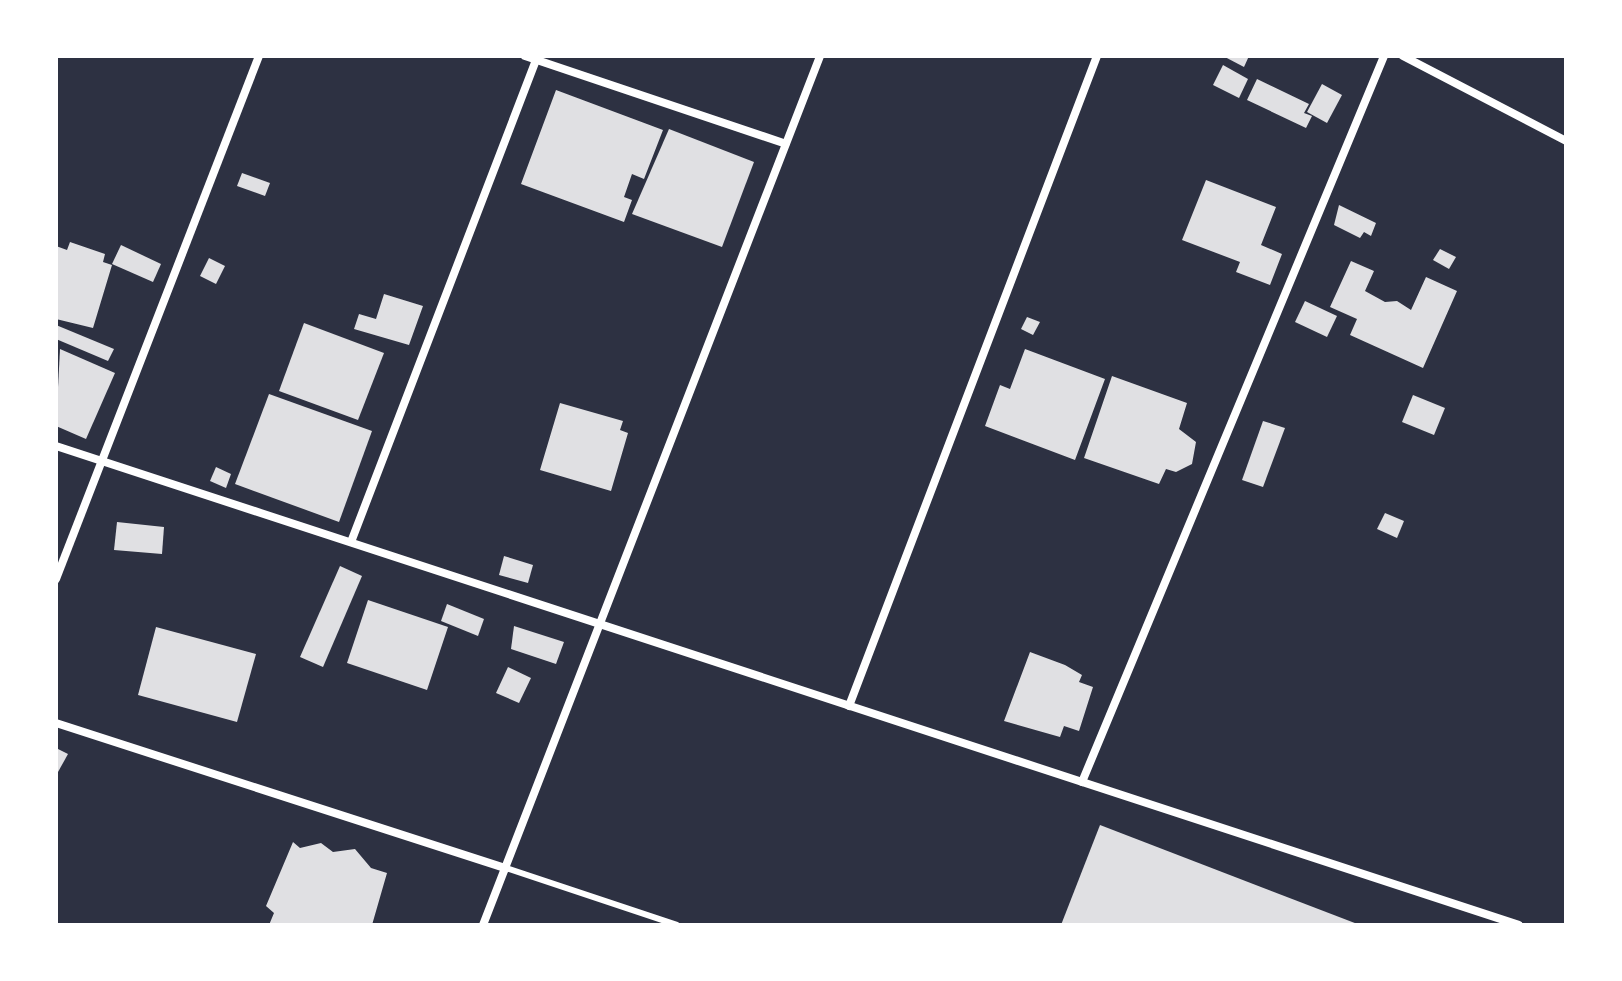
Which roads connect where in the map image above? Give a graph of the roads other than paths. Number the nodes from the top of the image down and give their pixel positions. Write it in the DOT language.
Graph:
graph roads {
  1 [pos="259,56"];
  2 [pos="525,56"];
  3 [pos="820,56"];
  4 [pos="1097,56"];
  5 [pos="1384,56"];
  6 [pos="1403,56"];
  7 [pos="536,60"];
  8 [pos="1566,141"];
  9 [pos="786,144"];
  10 [pos="56,446"];
  11 [pos="100,460"];
  12 [pos="351,542"];
  13 [pos="56,579"];
  14 [pos="602,624"];
  15 [pos="849,706"];
  16 [pos="56,723"];
  17 [pos="1082,782"];
  18 [pos="506,868"];
  19 [pos="483,925"];
  20 [pos="677,925"];
  21 [pos="1519,925"];
  1 -- 11 [label="street"];
  2 -- 7 [label="street"];
  3 -- 9 [label="street"];
  4 -- 15 [label="street"];
  5 -- 17 [label="street"];
  6 -- 8 [label="street"];
  7 -- 9 [label="street"];
  7 -- 12 [label="street"];
  9 -- 14 [label="street"];
  10 -- 11 [label="street"];
  11 -- 12 [label="street"];
  11 -- 13 [label="street"];
  12 -- 14 [label="street"];
  14 -- 15 [label="street"];
  14 -- 18 [label="street"];
  15 -- 17 [label="street"];
  16 -- 18 [label="street"];
  17 -- 21 [label="street"];
  18 -- 19 [label="street"];
  18 -- 20 [label="lane"];
}
